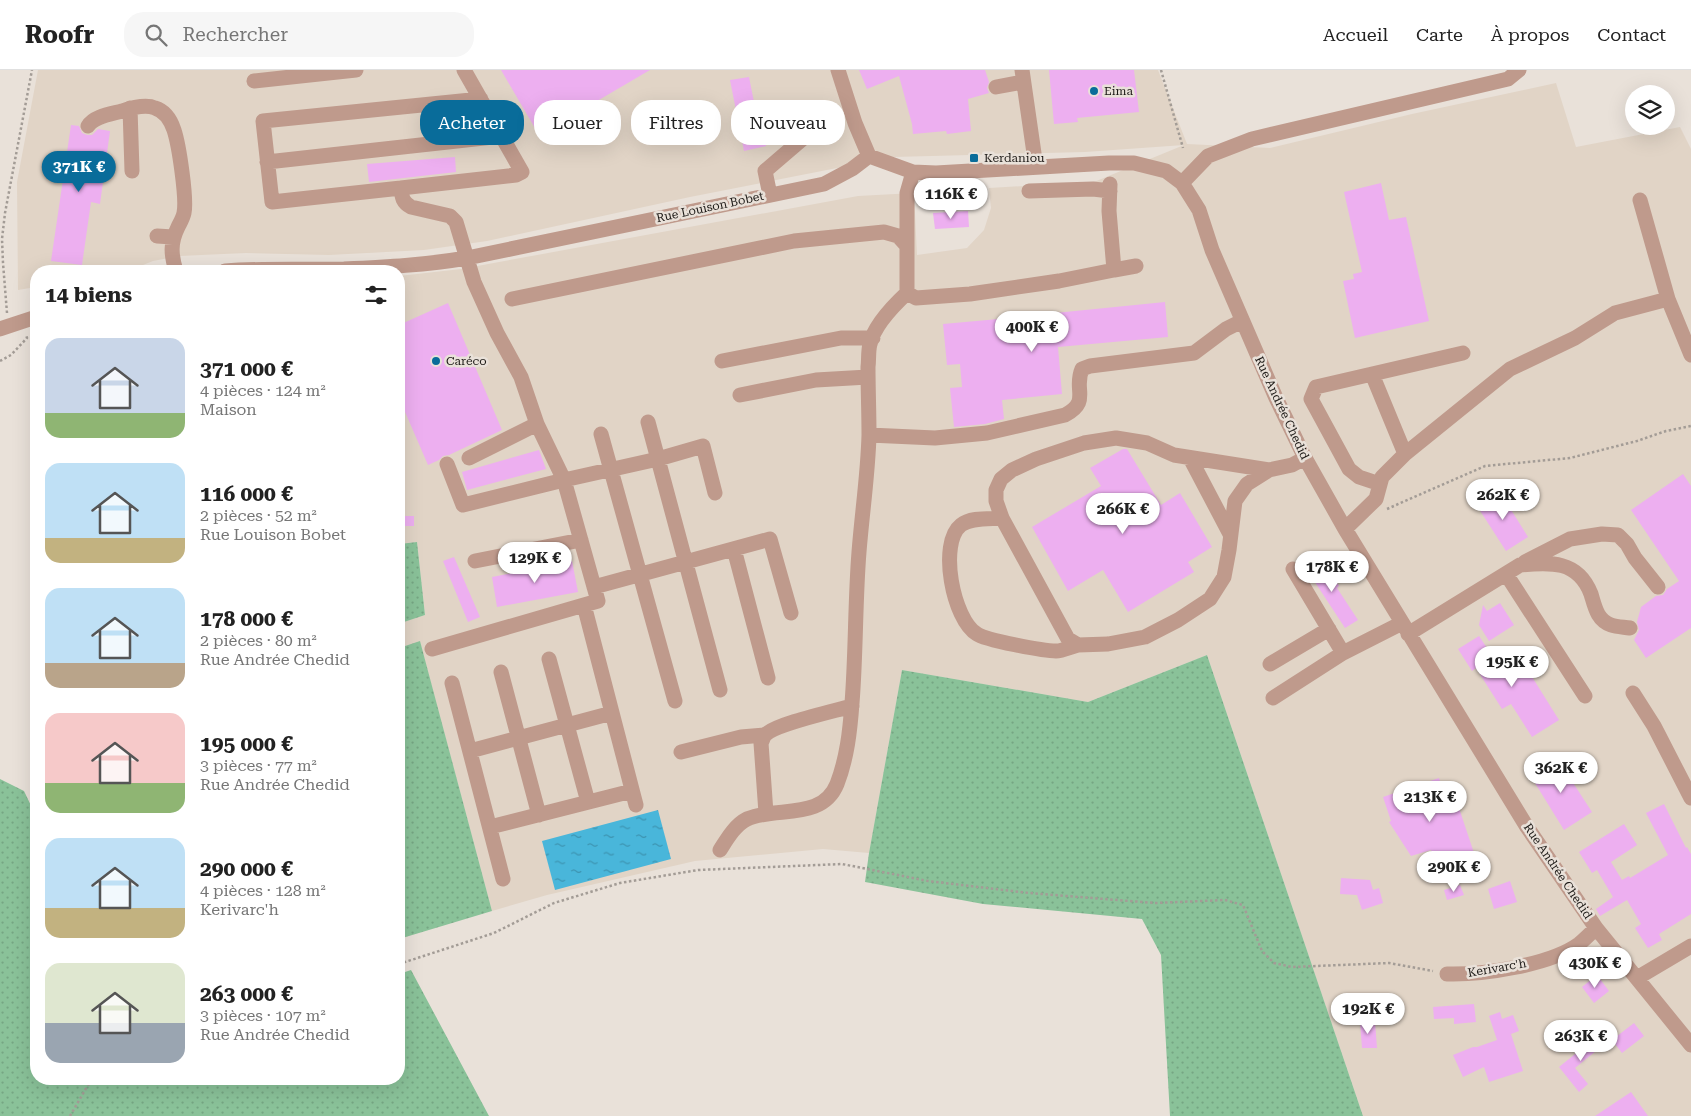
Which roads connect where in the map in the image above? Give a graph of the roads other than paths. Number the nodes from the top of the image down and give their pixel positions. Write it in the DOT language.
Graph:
graph roads {
  1 [pos="356,70"];
  2 [pos="464,70"];
  3 [pos="838,70"];
  4 [pos="1519,70"];
  5 [pos="1022,76"];
  6 [pos="254,81"];
  7 [pos="996,87"];
  8 [pos="481,99"];
  9 [pos="130,108"];
  10 [pos="88,126"];
  11 [pos="421,145"];
  12 [pos="507,145"];
  13 [pos="795,145"];
  14 [pos="870,156"];
  15 [pos="267,162"];
  16 [pos="1036,167"];
  17 [pos="132,171"];
  18 [pos="912,172"];
  19 [pos="1182,183"];
  20 [pos="401,188"];
  21 [pos="1029,191"];
  22 [pos="770,195"];
  23 [pos="1640,200"];
  24 [pos="157,236"];
  25 [pos="173,237"];
  26 [pos="907,246"];
  27 [pos="466,258"];
  28 [pos="174,265"];
  29 [pos="405,265"];
  30 [pos="1136,266"];
  31 [pos="1114,270"];
  32 [pos="906,293"];
  33 [pos="1668,298"];
  34 [pos="512,299"];
  35 [pos="30,319"];
  36 [pos="1242,321"];
  37 [pos="4,324"];
  38 [pos="873,338"];
  39 [pos="1463,353"];
  40 [pos="1691,355"];
  41 [pos="722,361"];
  42 [pos="1372,374"];
  43 [pos="868,377"];
  44 [pos="740,395"];
  45 [pos="648,422"];
  46 [pos="537,424"];
  47 [pos="601,434"];
  48 [pos="869,435"];
  49 [pos="1405,454"];
  50 [pos="469,458"];
  51 [pos="1190,458"];
  52 [pos="1305,458"];
  53 [pos="658,459"];
  54 [pos="447,464"];
  55 [pos="611,470"];
  56 [pos="1269,470"];
  57 [pos="564,480"];
  58 [pos="1380,484"];
  59 [pos="715,493"];
  60 [pos="1002,518"];
  61 [pos="1345,529"];
  62 [pos="1230,534"];
  63 [pos="581,540"];
  64 [pos="734,549"];
  65 [pos="475,561"];
  66 [pos="686,562"];
  67 [pos="1520,566"];
  68 [pos="1293,569"];
  69 [pos="639,574"];
  70 [pos="1506,574"];
  71 [pos="594,587"];
  72 [pos="1658,587"];
  73 [pos="584,605"];
  74 [pos="791,613"];
  75 [pos="1630,628"];
  76 [pos="1329,629"];
  77 [pos="1405,629"];
  78 [pos="1078,645"];
  79 [pos="432,649"];
  80 [pos="1343,652"];
  81 [pos="549,659"];
  82 [pos="1270,664"];
  83 [pos="501,672"];
  84 [pos="768,678"];
  85 [pos="452,683"];
  86 [pos="720,690"];
  87 [pos="1633,693"];
  88 [pos="1585,696"];
  89 [pos="1273,698"];
  90 [pos="675,701"];
  91 [pos="852,706"];
  92 [pos="612,714"];
  93 [pos="568,725"];
  94 [pos="765,735"];
  95 [pos="518,738"];
  96 [pos="470,751"];
  97 [pos="681,752"];
  98 [pos="1691,798"];
  99 [pos="588,802"];
  100 [pos="766,813"];
  101 [pos="539,815"];
  102 [pos="490,827"];
  103 [pos="720,850"];
  104 [pos="503,879"];
  105 [pos="1596,928"];
  106 [pos="1691,946"];
  107 [pos="1447,974"];
  108 [pos="1637,978"];
  109 [pos="1691,1045"];
  1 -- 6 [label="street"];
  2 -- 8 [label="street"];
  3 -- 14 [label="street"];
  4 -- 19 [label="street"];
  5 -- 7 [label="street"];
  5 -- 16 [label="street"];
  8 -- 15 [label="street"];
  9 -- 10 [label="street"];
  9 -- 17 [label="street"];
  9 -- 25 [label="street"];
  11 -- 15 [label="street"];
  12 -- 20 [label="street"];
  13 -- 22 [label="street"];
  14 -- 18 [label="street"];
  14 -- 22 [label="street, Rue Louison Bobet"];
  15 -- 20 [label="street"];
  16 -- 18 [label="street"];
  16 -- 19 [label="street"];
  18 -- 26 [label="street"];
  19 -- 36 [label="street, Rue Andrée Chedid"];
  20 -- 27 [label="street"];
  21 -- 31 [label="street"];
  22 -- 27 [label="street, Rue Louison Bobet"];
  23 -- 33 [label="street"];
  24 -- 25 [label="street"];
  25 -- 28 [label="street"];
  26 -- 32 [label="street"];
  26 -- 34 [label="street"];
  27 -- 29 [label="street, Rue Louison Bobet"];
  27 -- 46 [label="street"];
  30 -- 31 [label="street"];
  31 -- 32 [label="street"];
  32 -- 38 [label="street"];
  33 -- 40 [label="street"];
  33 -- 49 [label="street"];
  35 -- 37 [label="street"];
  36 -- 48 [label="street"];
  36 -- 52 [label="street, Rue Andrée Chedid"];
  38 -- 41 [label="street"];
  38 -- 43 [label="street"];
  39 -- 42 [label="street"];
  42 -- 49 [label="street"];
  42 -- 58 [label="street"];
  43 -- 44 [label="street"];
  43 -- 48 [label="street"];
  45 -- 53 [label="street"];
  46 -- 50 [label="street"];
  46 -- 57 [label="street"];
  47 -- 55 [label="street"];
  48 -- 91 [label="street"];
  49 -- 58 [label="street"];
  51 -- 56 [label="street"];
  51 -- 60 [label="street"];
  51 -- 62 [label="street"];
  52 -- 56 [label="street"];
  52 -- 61 [label="street, Rue Andrée Chedid"];
  53 -- 55 [label="street"];
  53 -- 59 [label="street"];
  53 -- 66 [label="street"];
  54 -- 57 [label="street"];
  55 -- 57 [label="street"];
  55 -- 69 [label="street"];
  56 -- 62 [label="street"];
  57 -- 63 [label="street"];
  58 -- 61 [label="street"];
  60 -- 78 [label="street"];
  60 -- 78 [label="street"];
  61 -- 77 [label="street, Rue Andrée Chedid"];
  62 -- 78 [label="street"];
  63 -- 65 [label="street"];
  63 -- 71 [label="street"];
  64 -- 66 [label="street"];
  64 -- 74 [label="street"];
  64 -- 84 [label="street"];
  66 -- 69 [label="street"];
  66 -- 86 [label="street"];
  67 -- 70 [label="street"];
  67 -- 72 [label="street"];
  67 -- 75 [label="street"];
  68 -- 76 [label="street"];
  69 -- 71 [label="street"];
  69 -- 90 [label="street"];
  70 -- 77 [label="street"];
  70 -- 88 [label="street"];
  71 -- 73 [label="street"];
  73 -- 79 [label="street"];
  73 -- 92 [label="street"];
  76 -- 80 [label="street"];
  76 -- 82 [label="street"];
  77 -- 80 [label="street"];
  77 -- 105 [label="street, Rue Andrée Chedid"];
  80 -- 89 [label="street"];
  81 -- 93 [label="street"];
  83 -- 95 [label="street"];
  85 -- 96 [label="street"];
  87 -- 98 [label="street"];
  91 -- 94 [label="street"];
  91 -- 100 [label="street"];
  92 -- 93 [label="street"];
  92 -- 99 [label="street"];
  93 -- 95 [label="street"];
  93 -- 99 [label="street"];
  94 -- 97 [label="street"];
  94 -- 100 [label="street"];
  95 -- 96 [label="street"];
  95 -- 101 [label="street"];
  96 -- 102 [label="street"];
  99 -- 101 [label="street"];
  100 -- 103 [label="street"];
  101 -- 102 [label="street"];
  102 -- 104 [label="street"];
  105 -- 107 [label="street, Kerivarc'h"];
  105 -- 108 [label="street, Rue Andrée Chedid"];
  106 -- 108 [label="street"];
  108 -- 109 [label="street, Rue Andrée Chedid"];
}
